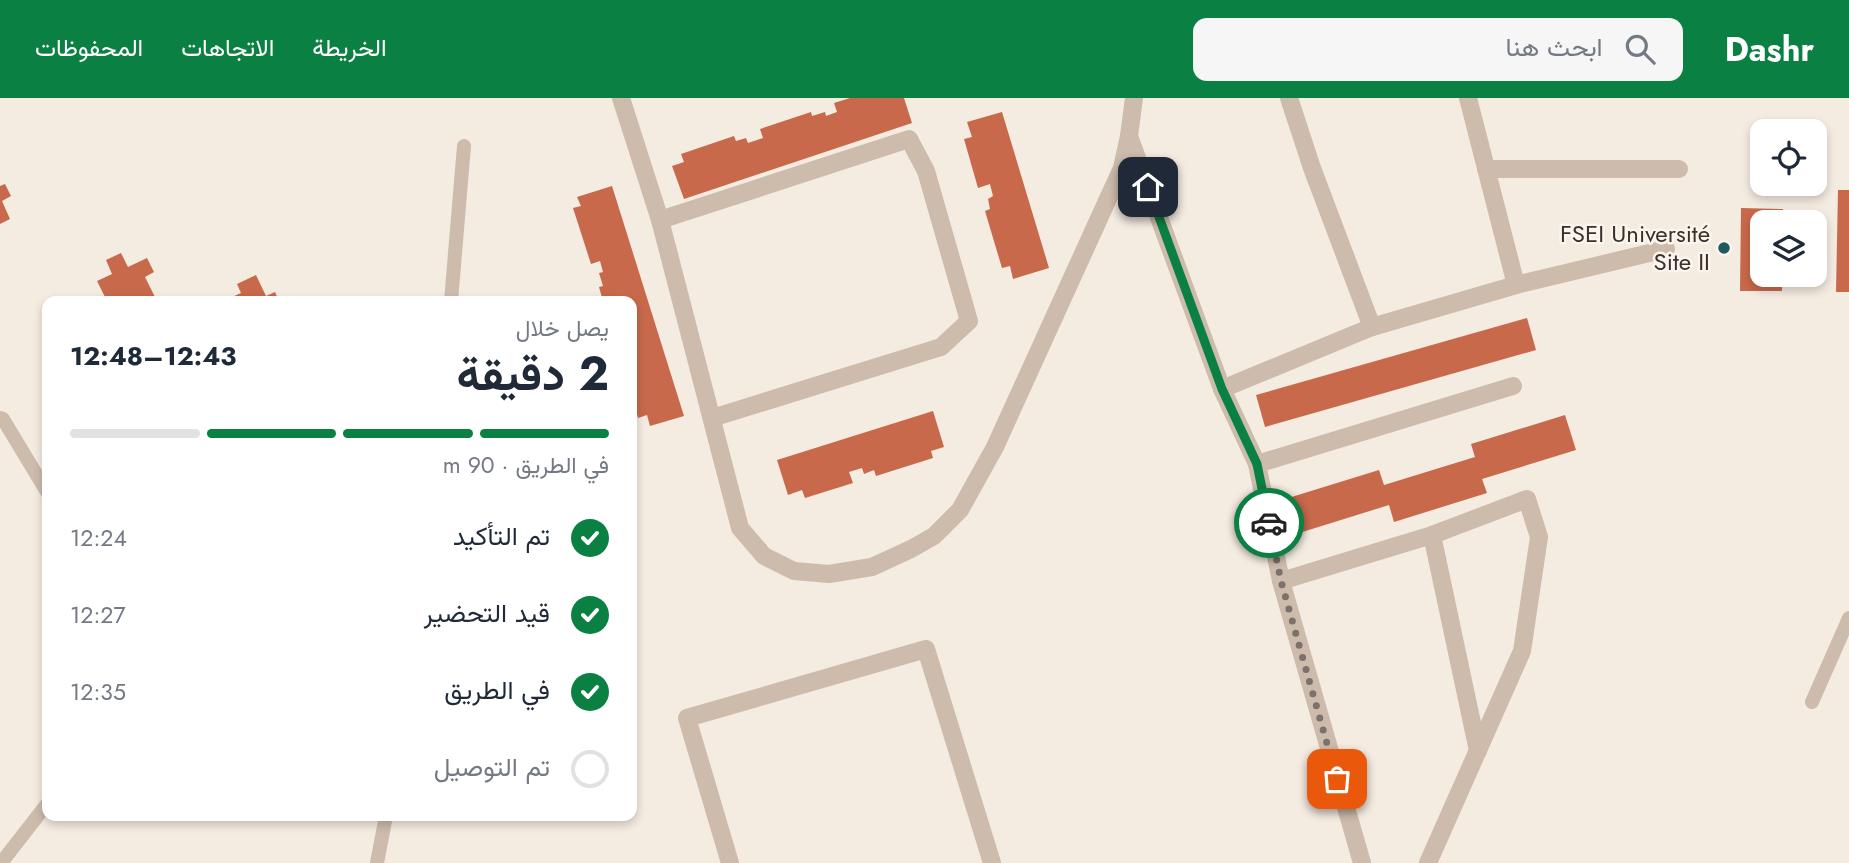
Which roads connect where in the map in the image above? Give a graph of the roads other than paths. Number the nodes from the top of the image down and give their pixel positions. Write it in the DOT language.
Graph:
graph roads {
  1 [pos="621,98"];
  2 [pos="1134,98"];
  3 [pos="1289,98"];
  4 [pos="1468,98"];
  5 [pos="1129,136"];
  6 [pos="464,146"];
  7 [pos="1486,169"];
  8 [pos="1679,169"];
  9 [pos="660,220"];
  10 [pos="1666,249"];
  11 [pos="1516,285"];
  12 [pos="451,296"];
  13 [pos="1371,327"];
  14 [pos="1513,386"];
  15 [pos="1222,389"];
  16 [pos="0,418"];
  17 [pos="712,418"];
  18 [pos="1257,464"];
  19 [pos="42,484"];
  20 [pos="1432,535"];
  21 [pos="1281,581"];
  22 [pos="1849,618"];
  23 [pos="1812,702"];
  24 [pos="1478,751"];
  25 [pos="42,810"];
  26 [pos="385,821"];
  27 [pos="1,863"];
  28 [pos="377,863"];
  29 [pos="730,863"];
  30 [pos="992,863"];
  31 [pos="1362,863"];
  32 [pos="1428,863"];
  1 -- 9 [label="street"];
  2 -- 5 [label="street"];
  3 -- 13 [label="street"];
  4 -- 7 [label="street"];
  5 -- 15 [label="street"];
  5 -- 17 [label="street"];
  6 -- 12 [label="lane"];
  7 -- 8 [label="street"];
  7 -- 11 [label="street"];
  9 -- 17 [label="street"];
  9 -- 17 [label="street"];
  10 -- 11 [label="street"];
  11 -- 13 [label="street"];
  13 -- 15 [label="street"];
  14 -- 18 [label="street"];
  15 -- 18 [label="street"];
  16 -- 19 [label="lane"];
  18 -- 21 [label="street"];
  20 -- 21 [label="street"];
  20 -- 24 [label="street"];
  20 -- 24 [label="street"];
  21 -- 31 [label="street"];
  22 -- 23 [label="lane"];
  24 -- 32 [label="street"];
  25 -- 27 [label="lane"];
  26 -- 28 [label="lane"];
  29 -- 30 [label="street"];
}
